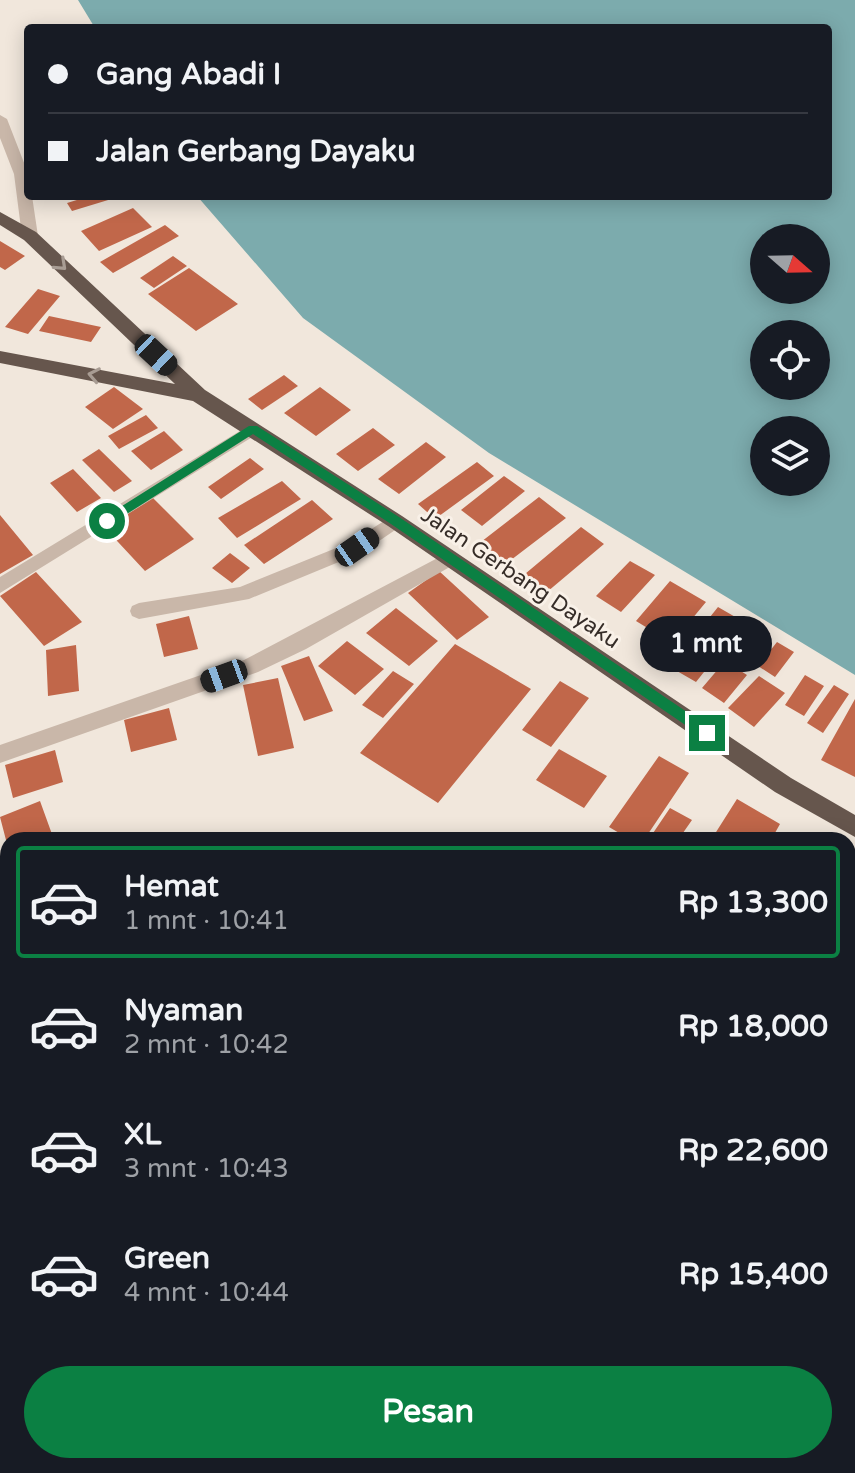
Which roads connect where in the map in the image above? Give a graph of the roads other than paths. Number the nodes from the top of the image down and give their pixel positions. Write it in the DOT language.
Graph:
graph roads {
  1 [pos="0,119"];
  2 [pos="24,195"];
  3 [pos="25,200"];
  4 [pos="0,217"];
  5 [pos="30,236"];
  6 [pos="0,357"];
  7 [pos="198,395"];
  8 [pos="253,429"];
  9 [pos="395,521"];
  10 [pos="449,559"];
  11 [pos="0,586"];
  12 [pos="139,611"];
  13 [pos="0,754"];
  14 [pos="855,827"];
  1 -- 2 [label="street"];
  3 -- 5 [label="street"];
  4 -- 5 [label="highway, Jalan Gerbang Dayaku"];
  5 -- 7 [label="highway, Jalan Gerbang Dayaku, one-way"];
  7 -- 6 [label="highway, Jalan Gerbang Dayaku, one-way"];
  7 -- 8 [label="highway, Jalan Gerbang Dayaku"];
  8 -- 9 [label="highway, Jalan Gerbang Dayaku"];
  8 -- 11 [label="street"];
  9 -- 10 [label="highway, Jalan Gerbang Dayaku"];
  9 -- 12 [label="street"];
  10 -- 13 [label="street"];
  10 -- 14 [label="highway, Jalan Gerbang Dayaku"];
}
